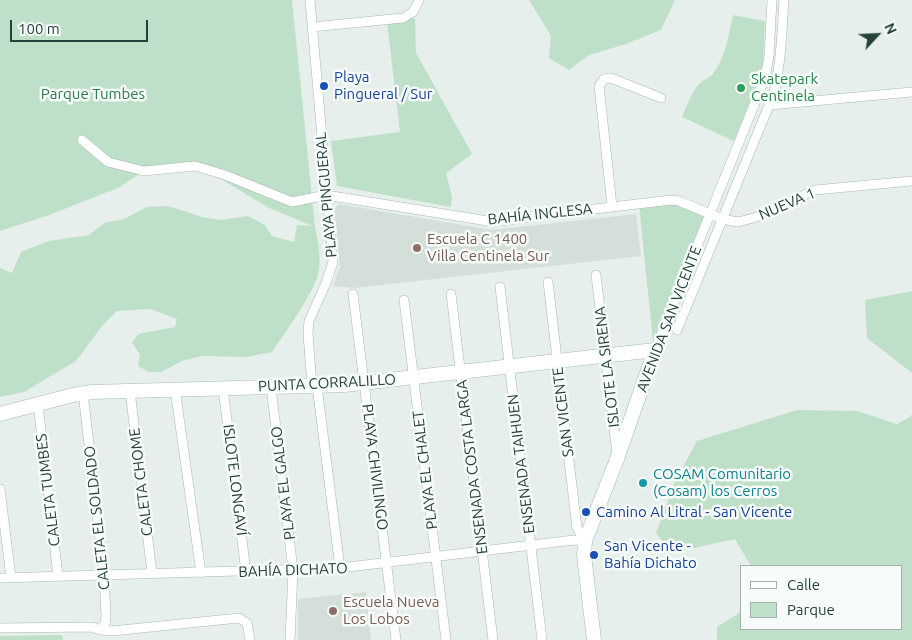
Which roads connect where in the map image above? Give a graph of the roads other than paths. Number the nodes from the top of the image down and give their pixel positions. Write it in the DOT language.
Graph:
graph roads {
  1 [pos="310,0"];
  2 [pos="419,0"];
  3 [pos="772,0"];
  4 [pos="784,0"];
  5 [pos="312,27"];
  6 [pos="912,92"];
  7 [pos="661,98"];
  8 [pos="769,105"];
  9 [pos="82,140"];
  10 [pos="912,181"];
  11 [pos="326,194"];
  12 [pos="612,206"];
  13 [pos="711,214"];
  14 [pos="722,219"];
  15 [pos="596,275"];
  16 [pos="548,282"];
  17 [pos="500,287"];
  18 [pos="353,294"];
  19 [pos="451,294"];
  20 [pos="404,300"];
  21 [pos="677,330"];
  22 [pos="655,350"];
  23 [pos="605,356"];
  24 [pos="557,362"];
  25 [pos="509,367"];
  26 [pos="461,372"];
  27 [pos="413,378"];
  28 [pos="364,383"];
  29 [pos="314,386"];
  30 [pos="271,387"];
  31 [pos="224,388"];
  32 [pos="175,389"];
  33 [pos="130,391"];
  34 [pos="83,393"];
  35 [pos="38,404"];
  36 [pos="0,414"];
  37 [pos="617,459"];
  38 [pos="0,489"];
  39 [pos="585,541"];
  40 [pos="531,545"];
  41 [pos="483,551"];
  42 [pos="435,557"];
  43 [pos="386,563"];
  44 [pos="340,568"];
  45 [pos="293,570"];
  46 [pos="246,572"];
  47 [pos="152,573"];
  48 [pos="201,573"];
  49 [pos="104,574"];
  50 [pos="58,576"];
  51 [pos="0,578"];
  52 [pos="11,578"];
  53 [pos="0,628"];
  54 [pos="100,630"];
  55 [pos="105,640"];
  56 [pos="250,640"];
  57 [pos="290,640"];
  58 [pos="396,640"];
  59 [pos="446,640"];
  60 [pos="494,640"];
  61 [pos="542,640"];
  62 [pos="594,640"];
  1 -- 5 [label="street, PLAYA PINGUERAL"];
  2 -- 5 [label="street"];
  3 -- 13 [label="street, AVENIDA SAN VICENTE"];
  4 -- 8 [label="street, AVENIDA SAN VICENTE"];
  5 -- 11 [label="street, PLAYA PINGUERAL"];
  6 -- 8 [label="street"];
  7 -- 12 [label="street"];
  8 -- 14 [label="street, AVENIDA SAN VICENTE"];
  9 -- 11 [label="street"];
  10 -- 14 [label="street, NUEVA 1"];
  11 -- 12 [label="street, BAHÍA INGLESA"];
  11 -- 29 [label="street, PLAYA PINGUERAL"];
  12 -- 13 [label="street, BAHÍA INGLESA"];
  13 -- 14 [label="street, BAHÍA INGLESA"];
  13 -- 22 [label="street, AVENIDA SAN VICENTE"];
  14 -- 21 [label="street, AVENIDA SAN VICENTE"];
  15 -- 23 [label="street, ISLOTE LA SIRENA"];
  16 -- 24 [label="street, SAN VICENTE"];
  17 -- 25 [label="street, ENSENADA TAIHUEN"];
  18 -- 28 [label="street, PLAYA CHIVILINGO"];
  19 -- 26 [label="street, ENSENADA COSTA LARGA"];
  20 -- 27 [label="street, PLAYA EL CHALET"];
  22 -- 23 [label="street, PUNTA CORRALILLO"];
  22 -- 37 [label="street, AVENIDA SAN VICENTE"];
  23 -- 24 [label="street, PUNTA CORRALILLO"];
  23 -- 37 [label="street, ISLOTE LA SIRENA"];
  24 -- 25 [label="street, PUNTA CORRALILLO"];
  24 -- 39 [label="street, SAN VICENTE"];
  25 -- 26 [label="street, PUNTA CORRALILLO"];
  25 -- 40 [label="street, ENSENADA TAIHUEN"];
  26 -- 27 [label="street, PUNTA CORRALILLO"];
  26 -- 41 [label="street, ENSENADA COSTA LARGA"];
  27 -- 28 [label="street, PUNTA CORRALILLO"];
  27 -- 42 [label="street, PLAYA EL CHALET"];
  28 -- 29 [label="street, PUNTA CORRALILLO"];
  28 -- 43 [label="street, PLAYA CHIVILINGO"];
  29 -- 30 [label="street, PUNTA CORRALILLO"];
  29 -- 44 [label="street, PLAYA PINGUERAL"];
  30 -- 31 [label="street, PUNTA CORRALILLO"];
  30 -- 45 [label="street, PLAYA EL GALGO"];
  31 -- 32 [label="street, PUNTA CORRALILLO"];
  31 -- 46 [label="street, ISLOTE LONGAVÍ"];
  32 -- 33 [label="street, PUNTA CORRALILLO"];
  32 -- 48 [label="street"];
  33 -- 34 [label="street, PUNTA CORRALILLO"];
  33 -- 47 [label="street, CALETA CHOME"];
  34 -- 35 [label="street, PUNTA CORRALILLO"];
  34 -- 49 [label="street, CALETA EL SOLDADO"];
  35 -- 36 [label="street, PUNTA CORRALILLO"];
  35 -- 50 [label="street, CALETA TUMBES"];
  37 -- 39 [label="street, AVENIDA SAN VICENTE"];
  38 -- 52 [label="street"];
  39 -- 40 [label="street, BAHÍA DICHATO"];
  39 -- 62 [label="street, AVENIDA SAN VICENTE"];
  40 -- 41 [label="street, BAHÍA DICHATO"];
  40 -- 61 [label="street, ENSENADA TAIHUEN"];
  41 -- 42 [label="street, BAHÍA DICHATO"];
  41 -- 60 [label="street, ENSENADA COSTA LARGA"];
  42 -- 43 [label="street, BAHÍA DICHATO"];
  42 -- 59 [label="street, PLAYA EL CHALET"];
  43 -- 44 [label="street, BAHÍA DICHATO"];
  43 -- 58 [label="street, PLAYA CHIVILINGO"];
  44 -- 45 [label="street, BAHÍA DICHATO"];
  45 -- 46 [label="street, BAHÍA DICHATO"];
  45 -- 57 [label="street, PLAYA EL GALGO"];
  46 -- 48 [label="street, BAHÍA DICHATO"];
  47 -- 48 [label="street, BAHÍA DICHATO"];
  47 -- 49 [label="street, BAHÍA DICHATO"];
  49 -- 50 [label="street, BAHÍA DICHATO"];
  49 -- 54 [label="street, CALETA EL SOLDADO"];
  50 -- 52 [label="street, BAHÍA DICHATO"];
  51 -- 52 [label="street, BAHÍA DICHATO"];
  53 -- 54 [label="street"];
  54 -- 55 [label="street"];
  54 -- 56 [label="street"];
}
